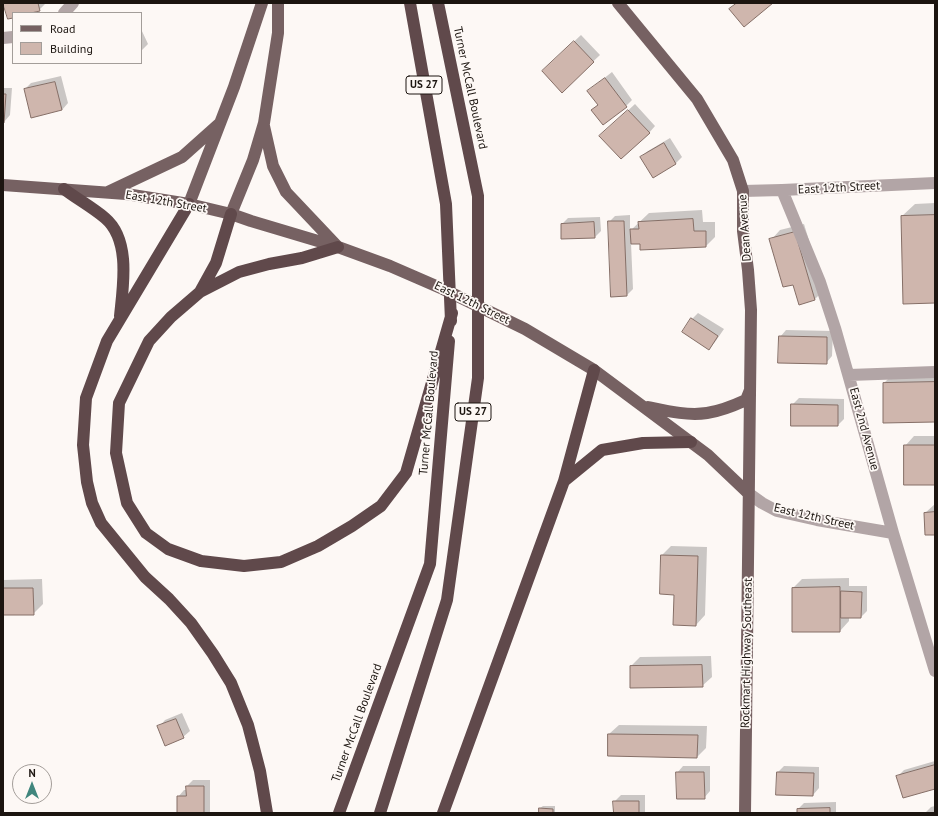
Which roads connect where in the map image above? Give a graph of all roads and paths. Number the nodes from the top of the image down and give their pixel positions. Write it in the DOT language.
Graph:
graph roads {
  1 [pos="73,3"];
  2 [pos="262,3"];
  3 [pos="278,3"];
  4 [pos="410,3"];
  5 [pos="438,3"];
  6 [pos="618,3"];
  7 [pos="65,12"];
  8 [pos="221,122"];
  9 [pos="264,123"];
  10 [pos="935,183"];
  11 [pos="3,185"];
  12 [pos="64,189"];
  13 [pos="782,190"];
  14 [pos="743,191"];
  15 [pos="107,193"];
  16 [pos="189,204"];
  17 [pos="231,214"];
  18 [pos="338,247"];
  19 [pos="200,292"];
  20 [pos="452,313"];
  21 [pos="120,318"];
  22 [pos="594,370"];
  23 [pos="935,372"];
  24 [pos="849,375"];
  25 [pos="750,389"];
  26 [pos="645,407"];
  27 [pos="691,442"];
  28 [pos="564,481"];
  29 [pos="748,493"];
  30 [pos="893,533"];
  31 [pos="934,667"];
  32 [pos="267,813"];
  33 [pos="339,813"];
  34 [pos="380,813"];
  35 [pos="443,813"];
  36 [pos="745,813"];
  1 -- 7 [label="street"];
  2 -- 8 [label="main road"];
  3 -- 9 [label="main road"];
  4 -- 20 [label="highway, Turner McCall Boulevard / US 27"];
  5 -- 34 [label="highway, Turner McCall Boulevard / US 27"];
  6 -- 14 [label="main road, Dean Avenue"];
  8 -- 15 [label="main road"];
  8 -- 16 [label="main road"];
  9 -- 17 [label="main road"];
  9 -- 18 [label="main road"];
  10 -- 13 [label="street, East 12th Street"];
  11 -- 12 [label="main road, East 12th Street"];
  12 -- 15 [label="main road, East 12th Street"];
  12 -- 21 [label="highway"];
  13 -- 14 [label="street, East 12th Street"];
  13 -- 24 [label="street, East 2nd Avenue"];
  14 -- 25 [label="main road, Dean Avenue"];
  15 -- 16 [label="main road, East 12th Street"];
  16 -- 17 [label="main road, East 12th Street"];
  16 -- 21 [label="highway"];
  17 -- 18 [label="main road, East 12th Street"];
  17 -- 19 [label="highway"];
  18 -- 19 [label="highway"];
  18 -- 22 [label="main road, East 12th Street"];
  19 -- 20 [label="highway"];
  20 -- 33 [label="highway, Turner McCall Boulevard / US 27"];
  21 -- 32 [label="highway"];
  22 -- 26 [label="main road, East 12th Street"];
  22 -- 28 [label="highway"];
  23 -- 24 [label="street"];
  24 -- 30 [label="street, East 2nd Avenue"];
  25 -- 26 [label="main road"];
  25 -- 29 [label="main road, Dean Avenue"];
  26 -- 27 [label="main road, East 12th Street"];
  27 -- 28 [label="highway"];
  27 -- 29 [label="main road, East 12th Street"];
  28 -- 35 [label="highway"];
  29 -- 30 [label="street, East 12th Street"];
  29 -- 36 [label="main road, Rockmart Highway Southeast"];
  30 -- 31 [label="street, East 2nd Avenue"];
}
